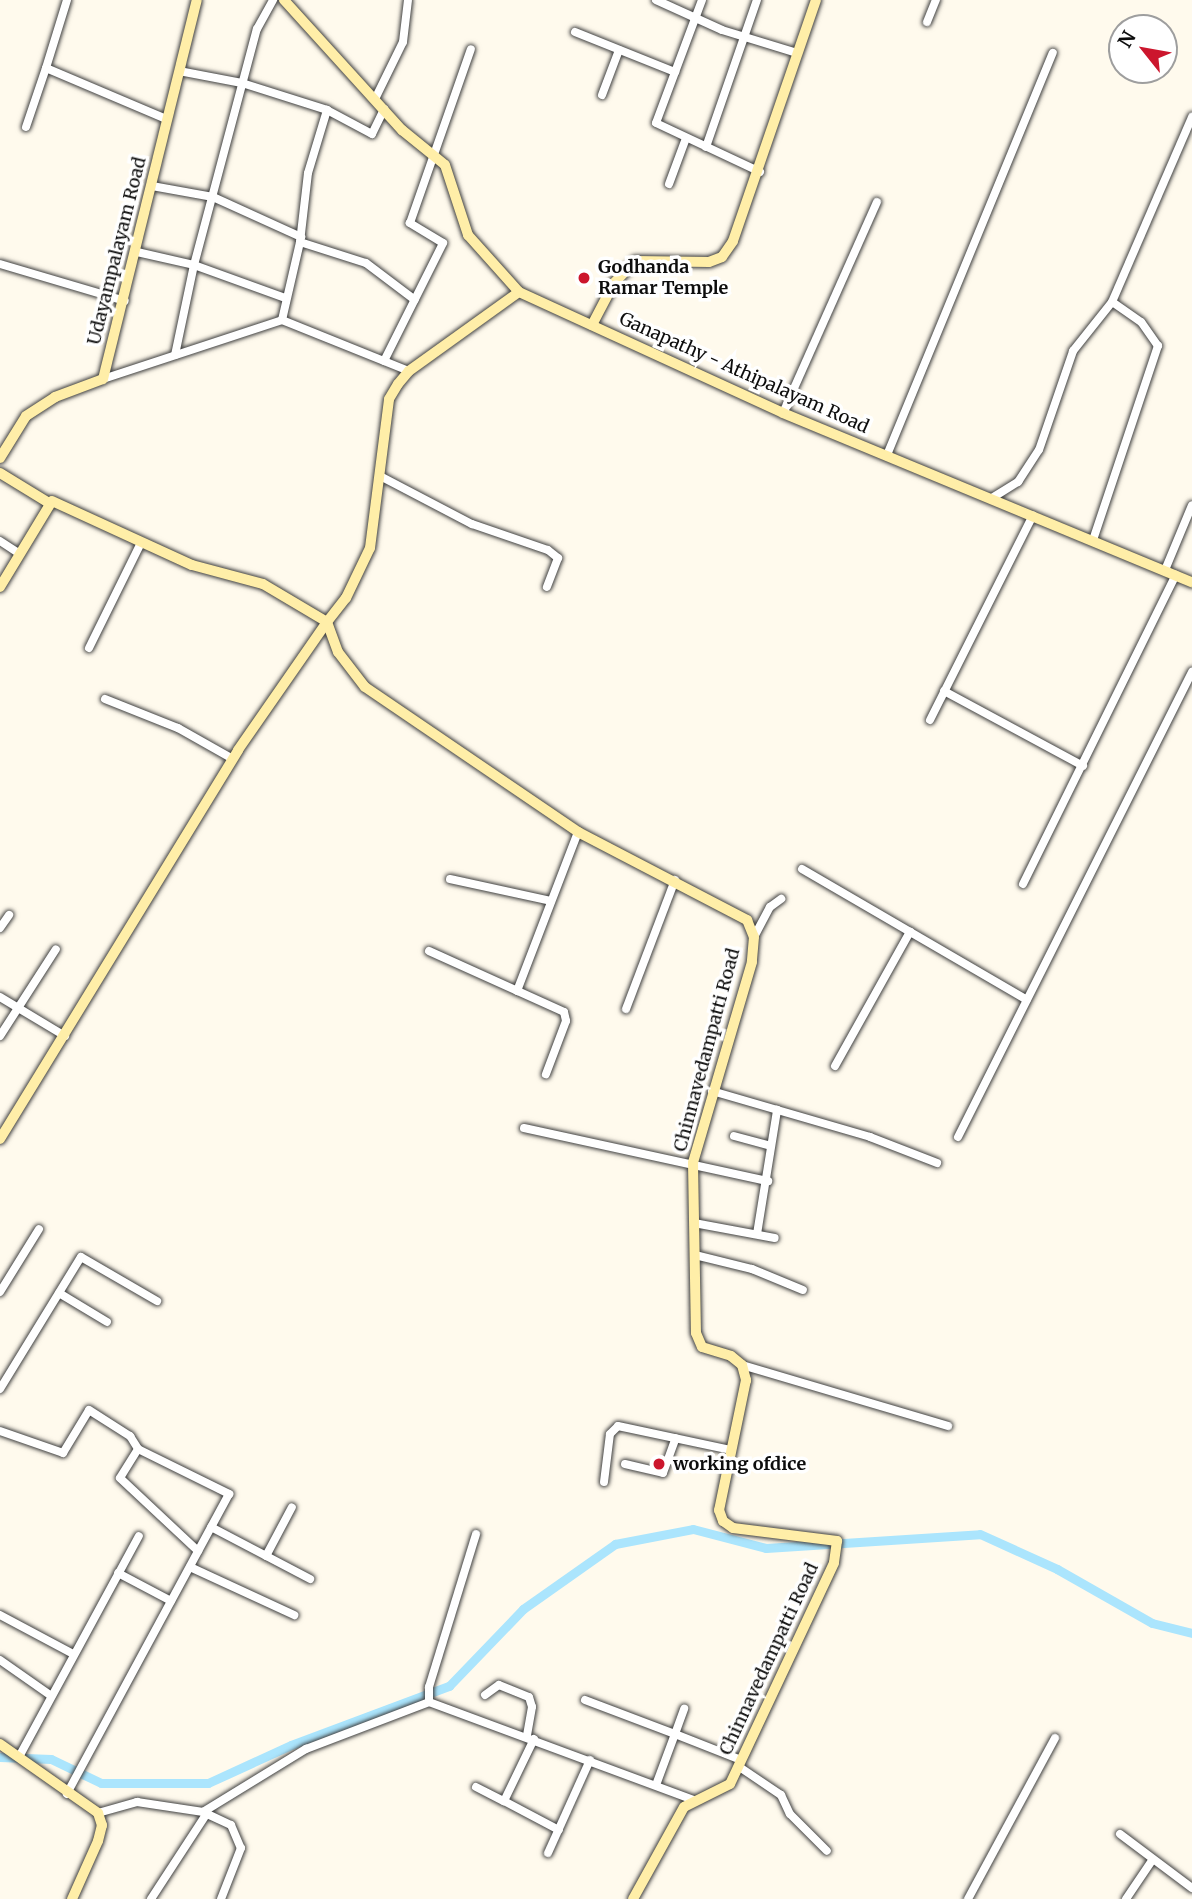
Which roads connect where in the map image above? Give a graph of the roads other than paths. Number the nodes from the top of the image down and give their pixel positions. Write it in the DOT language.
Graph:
graph roads {
  1 [pos="67,0"];
  2 [pos="197,0"];
  3 [pos="273,0"];
  4 [pos="284,0"];
  5 [pos="408,0"];
  6 [pos="656,0"];
  7 [pos="702,0"];
  8 [pos="757,0"];
  9 [pos="816,0"];
  10 [pos="936,0"];
  11 [pos="696,17"];
  12 [pos="927,22"];
  13 [pos="575,32"];
  14 [pos="742,36"];
  15 [pos="471,49"];
  16 [pos="619,50"];
  17 [pos="797,53"];
  18 [pos="1053,54"];
  19 [pos="46,68"];
  20 [pos="179,71"];
  21 [pos="675,72"];
  22 [pos="242,83"];
  23 [pos="602,95"];
  24 [pos="376,97"];
  25 [pos="384,109"];
  26 [pos="327,110"];
  27 [pos="1192,117"];
  28 [pos="166,120"];
  29 [pos="26,127"];
  30 [pos="685,138"];
  31 [pos="706,147"];
  32 [pos="435,156"];
  33 [pos="760,172"];
  34 [pos="669,184"];
  35 [pos="152,186"];
  36 [pos="213,197"];
  37 [pos="877,202"];
  38 [pos="300,239"];
  39 [pos="136,252"];
  40 [pos="0,264"];
  41 [pos="194,265"];
  42 [pos="519,292"];
  43 [pos="285,298"];
  44 [pos="415,300"];
  45 [pos="125,301"];
  46 [pos="1112,302"];
  47 [pos="282,320"];
  48 [pos="592,325"];
  49 [pos="175,355"];
  50 [pos="384,361"];
  51 [pos="409,371"];
  52 [pos="103,379"];
  53 [pos="783,413"];
  54 [pos="887,455"];
  55 [pos="0,457"];
  56 [pos="0,472"];
  57 [pos="380,476"];
  58 [pos="992,498"];
  59 [pos="49,503"];
  60 [pos="1192,505"];
  61 [pos="1032,515"];
  62 [pos="1093,540"];
  63 [pos="0,541"];
  64 [pos="141,543"];
  65 [pos="20,554"];
  66 [pos="1171,573"];
  67 [pos="1192,582"];
  68 [pos="0,587"];
  69 [pos="547,587"];
  70 [pos="327,622"];
  71 [pos="89,648"];
  72 [pos="1192,671"];
  73 [pos="944,691"];
  74 [pos="105,699"];
  75 [pos="930,720"];
  76 [pos="233,759"];
  77 [pos="1083,766"];
  78 [pos="578,832"];
  79 [pos="802,869"];
  80 [pos="450,879"];
  81 [pos="675,880"];
  82 [pos="1023,884"];
  83 [pos="781,899"];
  84 [pos="551,901"];
  85 [pos="9,915"];
  86 [pos="0,928"];
  87 [pos="910,932"];
  88 [pos="754,937"];
  89 [pos="56,949"];
  90 [pos="429,951"];
  91 [pos="517,991"];
  92 [pos="0,997"];
  93 [pos="1027,1000"];
  94 [pos="18,1008"];
  95 [pos="626,1009"];
  96 [pos="0,1036"];
  97 [pos="65,1036"];
  98 [pos="835,1066"];
  99 [pos="546,1074"];
  100 [pos="712,1091"];
  101 [pos="777,1110"];
  102 [pos="524,1128"];
  103 [pos="734,1136"];
  104 [pos="958,1137"];
  105 [pos="0,1139"];
  106 [pos="771,1146"];
  107 [pos="694,1163"];
  108 [pos="937,1163"];
  109 [pos="768,1181"];
  110 [pos="694,1223"];
  111 [pos="39,1229"];
  112 [pos="757,1234"];
  113 [pos="775,1238"];
  114 [pos="695,1255"];
  115 [pos="803,1290"];
  116 [pos="0,1292"];
  117 [pos="59,1293"];
  118 [pos="157,1301"];
  119 [pos="107,1322"];
  120 [pos="742,1365"];
  121 [pos="0,1389"];
  122 [pos="948,1426"];
  123 [pos="0,1432"];
  124 [pos="676,1438"];
  125 [pos="138,1449"];
  126 [pos="731,1450"];
  127 [pos="625,1464"];
  128 [pos="604,1482"];
  129 [pos="292,1507"];
  130 [pos="211,1527"];
  131 [pos="476,1534"];
  132 [pos="139,1536"];
  133 [pos="198,1551"];
  134 [pos="266,1556"];
  135 [pos="190,1567"];
  136 [pos="118,1573"];
  137 [pos="310,1579"];
  138 [pos="171,1601"];
  139 [pos="0,1615"];
  140 [pos="294,1615"];
  141 [pos="73,1654"];
  142 [pos="0,1660"];
  143 [pos="50,1695"];
  144 [pos="485,1695"];
  145 [pos="585,1700"];
  146 [pos="429,1702"];
  147 [pos="684,1709"];
  148 [pos="675,1734"];
  149 [pos="531,1738"];
  150 [pos="1055,1738"];
  151 [pos="0,1744"];
  152 [pos="21,1756"];
  153 [pos="590,1760"];
  154 [pos="740,1763"];
  155 [pos="656,1785"];
  156 [pos="477,1787"];
  157 [pos="69,1791"];
  158 [pos="504,1801"];
  159 [pos="696,1801"];
  160 [pos="205,1812"];
  161 [pos="98,1813"];
  162 [pos="559,1830"];
  163 [pos="1120,1834"];
  164 [pos="827,1851"];
  165 [pos="548,1853"];
  166 [pos="1153,1859"];
  167 [pos="1192,1888"];
  168 [pos="72,1899"];
  169 [pos="151,1899"];
  170 [pos="220,1899"];
  171 [pos="633,1899"];
  172 [pos="968,1899"];
  173 [pos="1126,1899"];
  1 -- 19 [label="street"];
  2 -- 20 [label="street, Udayampalayam Road"];
  3 -- 22 [label="street"];
  4 -- 24 [label="street, Ganapathy - Athipalayam Road"];
  5 -- 24 [label="street"];
  6 -- 11 [label="street"];
  7 -- 11 [label="street"];
  8 -- 14 [label="street"];
  9 -- 17 [label="street"];
  10 -- 12 [label="street"];
  11 -- 14 [label="street"];
  11 -- 21 [label="street"];
  13 -- 16 [label="street"];
  14 -- 17 [label="street"];
  14 -- 31 [label="street"];
  15 -- 32 [label="street"];
  16 -- 21 [label="street"];
  16 -- 23 [label="street"];
  17 -- 33 [label="street"];
  18 -- 54 [label="street"];
  19 -- 28 [label="street"];
  19 -- 29 [label="street"];
  20 -- 22 [label="street"];
  20 -- 28 [label="street, Udayampalayam Road"];
  21 -- 30 [label="street"];
  22 -- 26 [label="street"];
  22 -- 36 [label="street"];
  24 -- 25 [label="street, Ganapathy - Athipalayam Road"];
  25 -- 26 [label="street"];
  25 -- 32 [label="street, Ganapathy - Athipalayam Road"];
  26 -- 38 [label="street"];
  27 -- 46 [label="street"];
  28 -- 35 [label="street, Udayampalayam Road"];
  30 -- 31 [label="street"];
  30 -- 34 [label="street"];
  31 -- 33 [label="street"];
  32 -- 42 [label="street, Ganapathy - Athipalayam Road"];
  32 -- 44 [label="street"];
  33 -- 48 [label="street"];
  35 -- 36 [label="street"];
  35 -- 39 [label="street, Udayampalayam Road"];
  36 -- 38 [label="street"];
  36 -- 41 [label="street"];
  37 -- 53 [label="street"];
  38 -- 43 [label="street"];
  38 -- 44 [label="street"];
  39 -- 41 [label="street"];
  39 -- 45 [label="street, Udayampalayam Road"];
  40 -- 45 [label="street"];
  41 -- 43 [label="street"];
  41 -- 49 [label="street"];
  42 -- 48 [label="street, Ganapathy - Athipalayam Road"];
  42 -- 51 [label="street"];
  43 -- 47 [label="street"];
  44 -- 50 [label="street"];
  45 -- 52 [label="street, Udayampalayam Road"];
  46 -- 58 [label="street"];
  46 -- 62 [label="street"];
  47 -- 49 [label="street"];
  47 -- 50 [label="street"];
  48 -- 53 [label="street, Ganapathy - Athipalayam Road"];
  49 -- 52 [label="street"];
  50 -- 51 [label="street"];
  51 -- 57 [label="street"];
  52 -- 55 [label="street"];
  53 -- 54 [label="street, Ganapathy - Athipalayam Road"];
  54 -- 58 [label="street, Ganapathy - Athipalayam Road"];
  56 -- 59 [label="street"];
  57 -- 69 [label="street"];
  57 -- 70 [label="street"];
  58 -- 61 [label="street, Ganapathy - Athipalayam Road"];
  59 -- 64 [label="street"];
  59 -- 65 [label="street"];
  60 -- 66 [label="street"];
  61 -- 62 [label="street, Ganapathy - Athipalayam Road"];
  61 -- 73 [label="street"];
  62 -- 66 [label="street, Ganapathy - Athipalayam Road"];
  63 -- 65 [label="street"];
  64 -- 70 [label="street"];
  64 -- 71 [label="street"];
  65 -- 68 [label="street"];
  66 -- 67 [label="street, Ganapathy - Athipalayam Road"];
  66 -- 77 [label="street"];
  70 -- 76 [label="street"];
  70 -- 78 [label="street, Chinnavedampatti Road"];
  72 -- 93 [label="street"];
  73 -- 75 [label="street"];
  73 -- 77 [label="street"];
  74 -- 76 [label="street"];
  76 -- 97 [label="street"];
  77 -- 82 [label="street"];
  78 -- 81 [label="street, Chinnavedampatti Road"];
  78 -- 84 [label="street"];
  79 -- 87 [label="street"];
  80 -- 84 [label="street"];
  81 -- 88 [label="street, Chinnavedampatti Road"];
  81 -- 95 [label="street"];
  83 -- 88 [label="street"];
  84 -- 91 [label="street"];
  85 -- 86 [label="street"];
  87 -- 93 [label="street"];
  87 -- 98 [label="street"];
  88 -- 100 [label="street, Chinnavedampatti Road"];
  89 -- 94 [label="street"];
  90 -- 91 [label="street"];
  91 -- 99 [label="street"];
  92 -- 94 [label="street"];
  93 -- 104 [label="street"];
  94 -- 96 [label="street"];
  94 -- 97 [label="street"];
  97 -- 105 [label="street"];
  100 -- 101 [label="street"];
  100 -- 107 [label="street, Chinnavedampatti Road"];
  101 -- 106 [label="street"];
  101 -- 108 [label="street"];
  102 -- 107 [label="street"];
  103 -- 106 [label="street"];
  106 -- 109 [label="street"];
  107 -- 109 [label="street"];
  107 -- 110 [label="street, Chinnavedampatti Road"];
  109 -- 112 [label="street"];
  110 -- 112 [label="street"];
  110 -- 114 [label="street, Chinnavedampatti Road"];
  111 -- 116 [label="street"];
  112 -- 113 [label="street"];
  114 -- 115 [label="street"];
  114 -- 120 [label="street, Chinnavedampatti Road"];
  117 -- 118 [label="street"];
  117 -- 119 [label="street"];
  117 -- 121 [label="street"];
  120 -- 122 [label="street"];
  120 -- 126 [label="street, Chinnavedampatti Road"];
  123 -- 125 [label="street"];
  124 -- 126 [label="street"];
  124 -- 127 [label="street"];
  124 -- 128 [label="street"];
  125 -- 130 [label="street"];
  125 -- 133 [label="street"];
  126 -- 154 [label="street, Chinnavedampatti Road"];
  129 -- 134 [label="street"];
  130 -- 133 [label="street"];
  130 -- 134 [label="street"];
  131 -- 146 [label="street"];
  132 -- 136 [label="street"];
  133 -- 135 [label="street"];
  134 -- 137 [label="street"];
  135 -- 138 [label="street"];
  135 -- 140 [label="street"];
  136 -- 138 [label="street"];
  136 -- 141 [label="street"];
  138 -- 157 [label="street"];
  139 -- 141 [label="street"];
  141 -- 143 [label="street"];
  142 -- 143 [label="street"];
  143 -- 152 [label="street"];
  144 -- 149 [label="street"];
  145 -- 148 [label="street"];
  146 -- 149 [label="street"];
  146 -- 160 [label="street"];
  147 -- 148 [label="street"];
  148 -- 154 [label="street"];
  148 -- 155 [label="street"];
  149 -- 153 [label="street"];
  149 -- 158 [label="street"];
  150 -- 172 [label="street"];
  151 -- 152 [label="street"];
  152 -- 157 [label="street"];
  153 -- 155 [label="street"];
  153 -- 162 [label="street"];
  154 -- 159 [label="street, Chinnavedampatti Road"];
  154 -- 164 [label="street"];
  155 -- 159 [label="street"];
  156 -- 158 [label="street"];
  157 -- 161 [label="street"];
  158 -- 162 [label="street"];
  159 -- 171 [label="street, Chinnavedampatti Road"];
  160 -- 161 [label="street"];
  160 -- 169 [label="street"];
  160 -- 170 [label="street"];
  161 -- 168 [label="street"];
  162 -- 165 [label="street"];
  163 -- 166 [label="street"];
  166 -- 167 [label="street"];
  166 -- 173 [label="street"];
}
